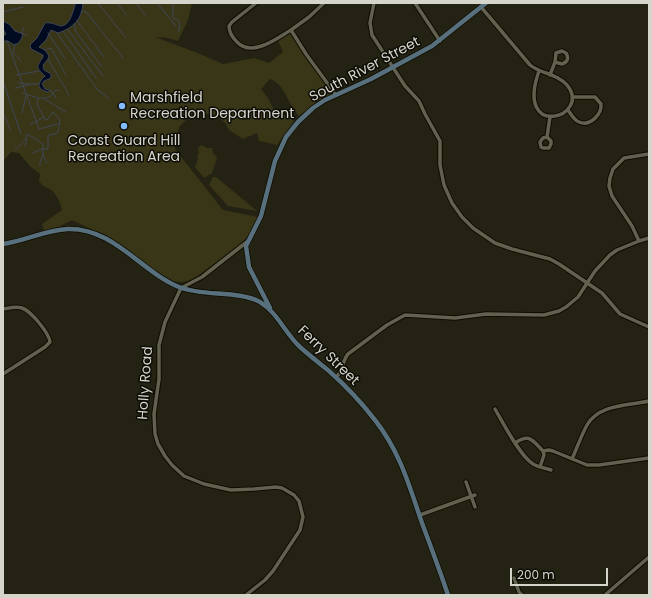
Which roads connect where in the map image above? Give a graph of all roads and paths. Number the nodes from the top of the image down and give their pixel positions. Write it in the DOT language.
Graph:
graph roads {
  1 [pos="256,3"];
  2 [pos="324,3"];
  3 [pos="374,3"];
  4 [pos="415,3"];
  5 [pos="486,3"];
  6 [pos="481,7"];
  7 [pos="291,30"];
  8 [pos="440,41"];
  9 [pos="555,62"];
  10 [pos="394,68"];
  11 [pos="539,71"];
  12 [pos="550,75"];
  13 [pos="336,95"];
  14 [pos="572,97"];
  15 [pos="568,110"];
  16 [pos="550,117"];
  17 [pos="547,137"];
  18 [pos="649,154"];
  19 [pos="250,238"];
  20 [pos="649,238"];
  21 [pos="639,241"];
  22 [pos="3,244"];
  23 [pos="587,283"];
  24 [pos="181,288"];
  25 [pos="3,309"];
  26 [pos="271,311"];
  27 [pos="649,327"];
  28 [pos="3,374"];
  29 [pos="336,377"];
  30 [pos="649,401"];
  31 [pos="495,409"];
  32 [pos="515,443"];
  33 [pos="543,451"];
  34 [pos="649,458"];
  35 [pos="572,459"];
  36 [pos="540,466"];
  37 [pos="551,470"];
  38 [pos="466,482"];
  39 [pos="473,496"];
  40 [pos="475,507"];
  41 [pos="420,515"];
  42 [pos="649,557"];
  43 [pos="514,578"];
  44 [pos="246,595"];
  45 [pos="448,595"];
  46 [pos="522,595"];
  47 [pos="605,595"];
  1 -- 7 [label="street"];
  2 -- 7 [label="street"];
  3 -- 10 [label="street"];
  4 -- 8 [label="street"];
  5 -- 6 [label="street, South River Street"];
  6 -- 8 [label="street, South River Street"];
  6 -- 11 [label="street"];
  7 -- 13 [label="street"];
  8 -- 10 [label="street, South River Street"];
  9 -- 12 [label="street"];
  10 -- 13 [label="street, South River Street"];
  10 -- 23 [label="street"];
  11 -- 12 [label="street"];
  11 -- 16 [label="street"];
  12 -- 14 [label="street"];
  13 -- 19 [label="street, South River Street"];
  14 -- 15 [label="street"];
  14 -- 15 [label="street"];
  15 -- 16 [label="street"];
  16 -- 17 [label="street"];
  18 -- 21 [label="street"];
  19 -- 24 [label="street, South River Street"];
  19 -- 26 [label="street, South River Street"];
  20 -- 21 [label="street"];
  21 -- 23 [label="street"];
  22 -- 24 [label="street, Ferry Street"];
  23 -- 27 [label="street"];
  23 -- 29 [label="street"];
  24 -- 26 [label="street, Ferry Street"];
  24 -- 44 [label="street, Holly Road"];
  25 -- 28 [label="street"];
  26 -- 29 [label="street, Ferry Street"];
  29 -- 41 [label="street, Ferry Street"];
  30 -- 35 [label="street"];
  31 -- 32 [label="street"];
  32 -- 33 [label="street"];
  32 -- 36 [label="street"];
  33 -- 35 [label="street"];
  33 -- 36 [label="street"];
  34 -- 35 [label="street"];
  36 -- 37 [label="street"];
  38 -- 39 [label="street"];
  39 -- 40 [label="street"];
  39 -- 41 [label="street"];
  41 -- 45 [label="street, Ferry Street"];
  42 -- 47 [label="street"];
  43 -- 46 [label="street"];
}
